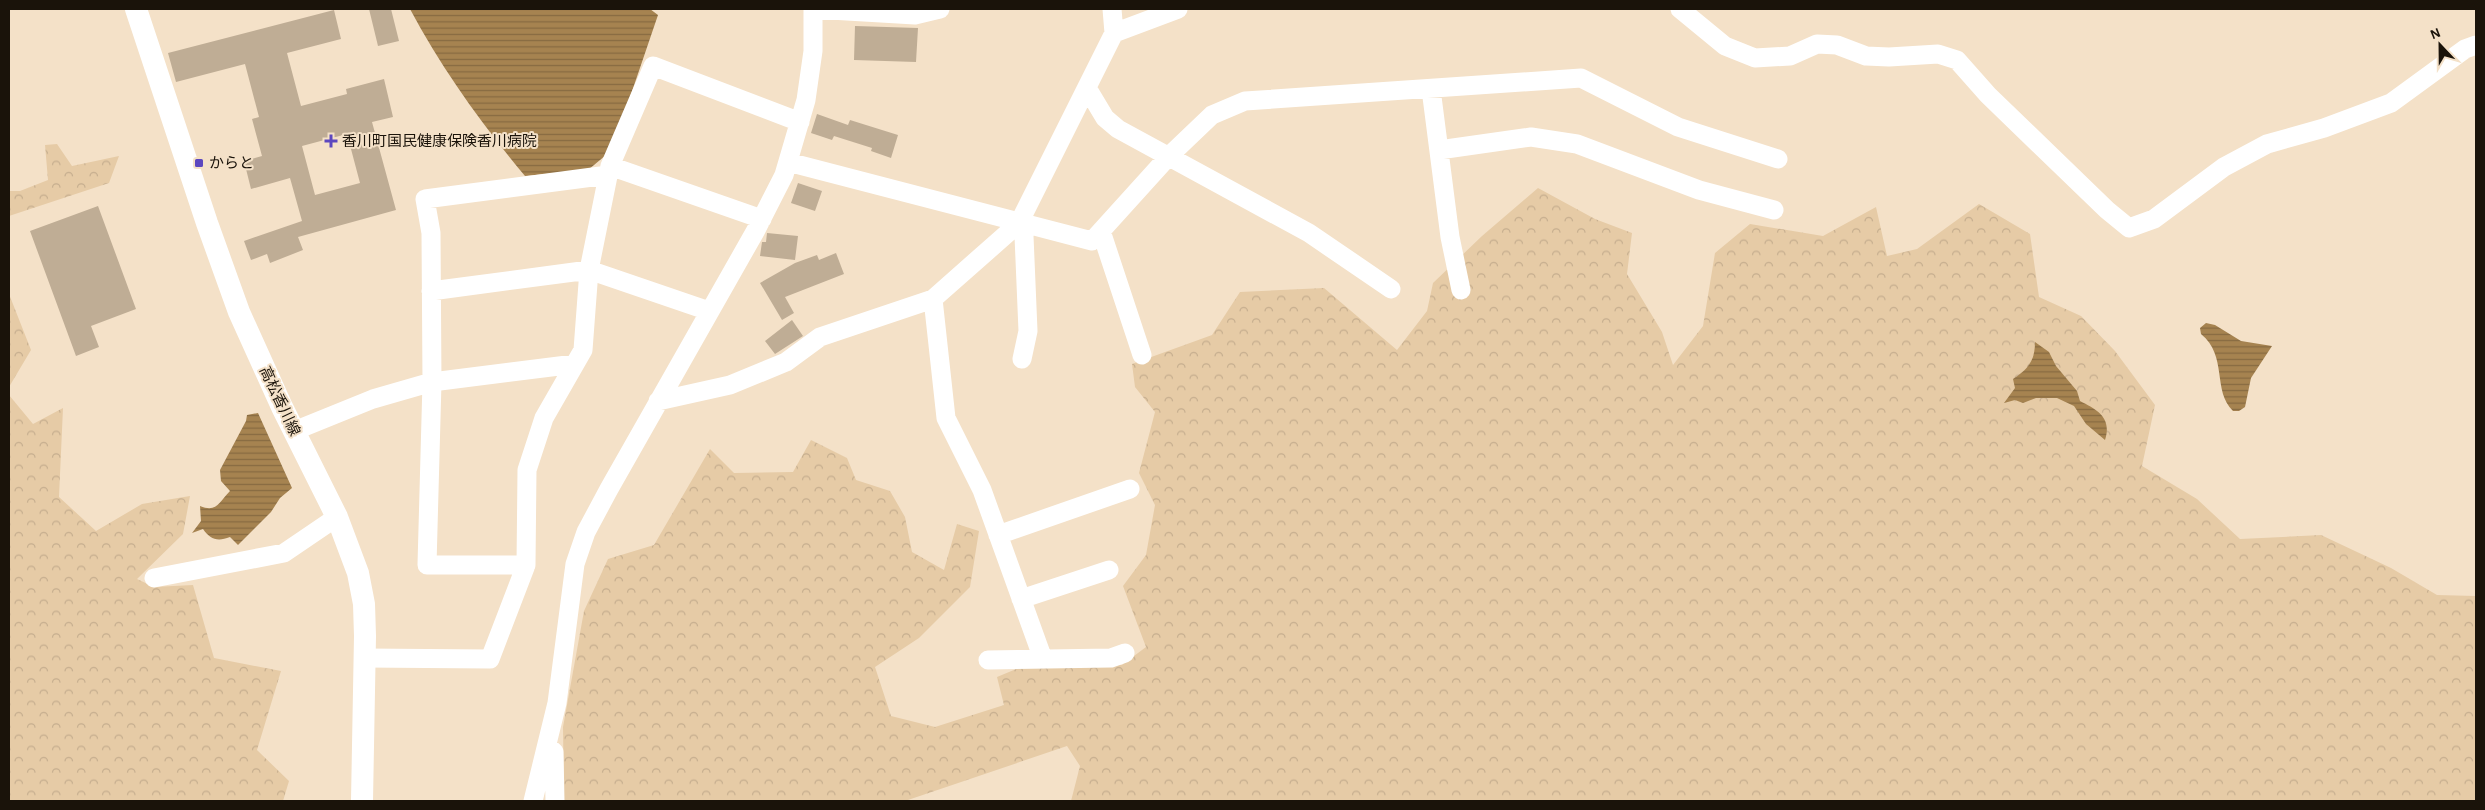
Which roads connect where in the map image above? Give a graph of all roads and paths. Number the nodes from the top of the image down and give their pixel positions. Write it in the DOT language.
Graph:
graph roads {
  1 [pos="136,9"];
  2 [pos="813,9"];
  3 [pos="940,9"];
  4 [pos="1112,9"];
  5 [pos="1178,9"];
  6 [pos="1680,9"];
  7 [pos="1114,33"];
  8 [pos="2476,44"];
  9 [pos="1087,88"];
  10 [pos="1431,89"];
  11 [pos="800,122"];
  12 [pos="1439,150"];
  13 [pos="1168,157"];
  14 [pos="1778,159"];
  15 [pos="788,162"];
  16 [pos="609,170"];
  17 [pos="1774,210"];
  18 [pos="762,219"];
  19 [pos="1019,224"];
  20 [pos="1101,231"];
  21 [pos="589,270"];
  22 [pos="1391,289"];
  23 [pos="1461,290"];
  24 [pos="431,291"];
  25 [pos="933,299"];
  26 [pos="709,311"];
  27 [pos="1142,355"];
  28 [pos="1022,359"];
  29 [pos="575,364"];
  30 [pos="432,382"];
  31 [pos="658,401"];
  32 [pos="294,431"];
  33 [pos="1130,489"];
  34 [pos="337,517"];
  35 [pos="998,535"];
  36 [pos="526,565"];
  37 [pos="1109,570"];
  38 [pos="154,578"];
  39 [pos="1021,599"];
  40 [pos="1125,653"];
  41 [pos="364,658"];
  42 [pos="1043,659"];
  43 [pos="988,660"];
  44 [pos="546,745"];
  45 [pos="362,801"];
  46 [pos="533,801"];
  47 [pos="554,801"];
  1 -- 32 [label="main road, 高松香川線"];
  2 -- 3 [label="street"];
  2 -- 11 [label="street"];
  4 -- 7 [label="street"];
  5 -- 7 [label="street"];
  6 -- 8 [label="street"];
  7 -- 9 [label="street"];
  9 -- 13 [label="street"];
  9 -- 19 [label="street"];
  10 -- 12 [label="street"];
  10 -- 13 [label="street"];
  10 -- 14 [label="street"];
  11 -- 15 [label="street"];
  11 -- 16 [label="street"];
  12 -- 17 [label="street"];
  12 -- 23 [label="street"];
  13 -- 20 [label="street"];
  13 -- 22 [label="street"];
  15 -- 18 [label="street"];
  15 -- 19 [label="street"];
  16 -- 18 [label="street"];
  16 -- 21 [label="street"];
  16 -- 24 [label="street"];
  18 -- 26 [label="street"];
  19 -- 20 [label="street"];
  19 -- 25 [label="street"];
  19 -- 28 [label="street"];
  20 -- 27 [label="street"];
  21 -- 24 [label="street"];
  21 -- 26 [label="street"];
  21 -- 29 [label="street"];
  24 -- 30 [label="street"];
  25 -- 31 [label="street"];
  25 -- 35 [label="street"];
  26 -- 31 [label="street"];
  29 -- 30 [label="street"];
  29 -- 36 [label="street"];
  30 -- 32 [label="street"];
  30 -- 36 [label="street"];
  31 -- 44 [label="street"];
  32 -- 34 [label="main road, 高松香川線"];
  33 -- 35 [label="street"];
  34 -- 38 [label="street"];
  34 -- 41 [label="main road, 高松香川線"];
  35 -- 39 [label="street"];
  36 -- 41 [label="street"];
  37 -- 39 [label="street"];
  39 -- 42 [label="street"];
  40 -- 42 [label="street"];
  41 -- 45 [label="main road, 高松香川線"];
  42 -- 43 [label="street"];
  44 -- 46 [label="street"];
  44 -- 47 [label="street"];
}
